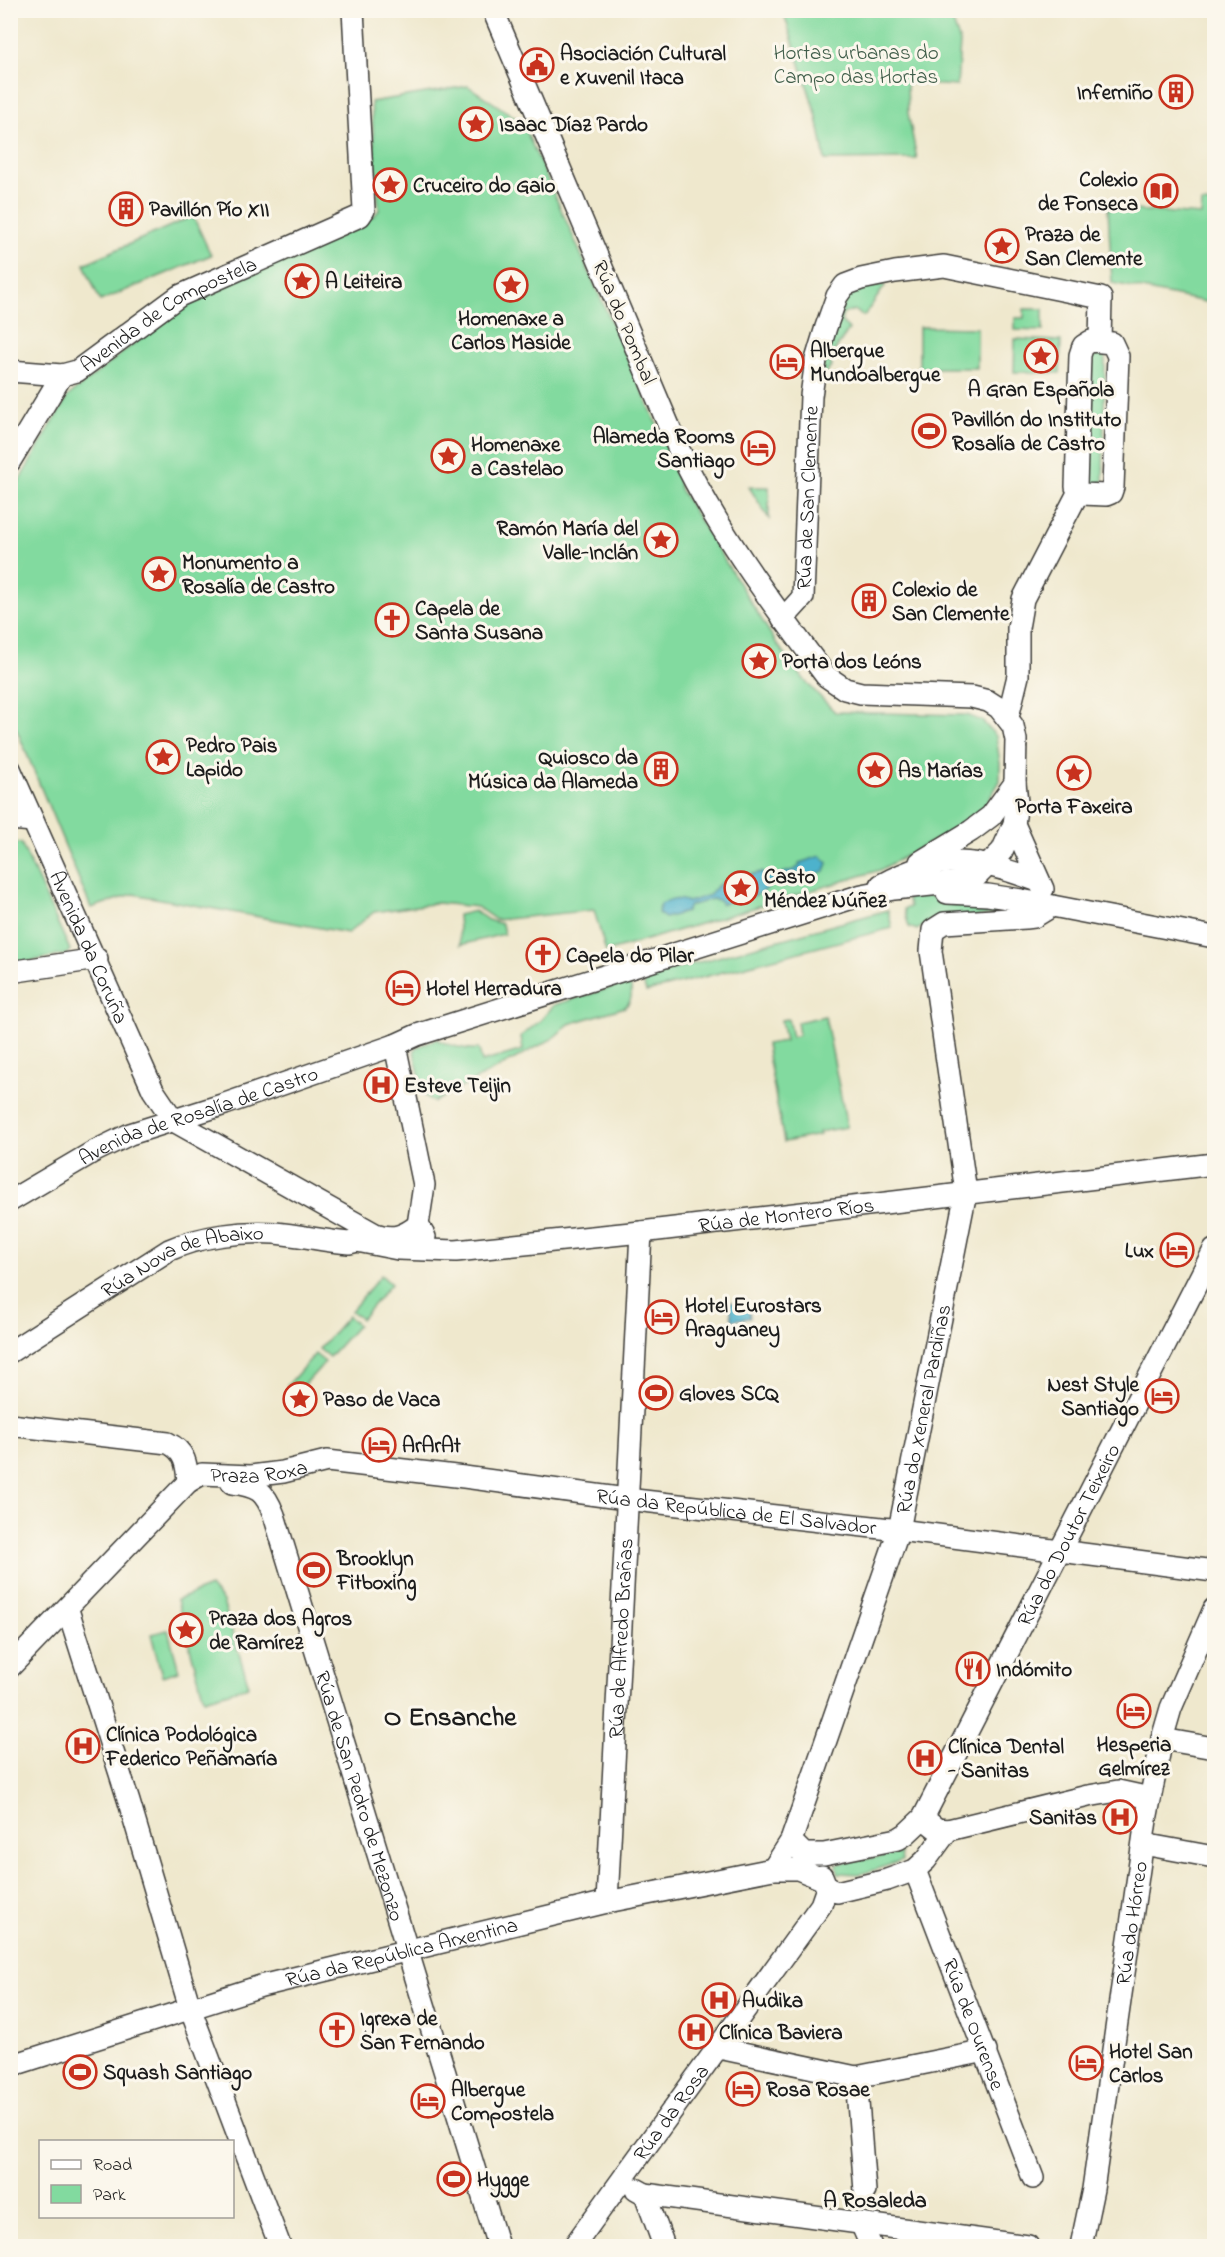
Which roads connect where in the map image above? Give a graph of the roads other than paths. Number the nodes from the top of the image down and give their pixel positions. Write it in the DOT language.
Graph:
graph roads {
  1 [pos="353,10"];
  2 [pos="493,10"];
  3 [pos="1100,341"];
  4 [pos="10,369"];
  5 [pos="62,375"];
  6 [pos="10,461"];
  7 [pos="1078,493"];
  8 [pos="783,619"];
  9 [pos="1008,717"];
  10 [pos="10,769"];
  11 [pos="1015,783"];
  12 [pos="991,816"];
  13 [pos="10,819"];
  14 [pos="33,821"];
  15 [pos="1014,824"];
  16 [pos="987,866"];
  17 [pos="910,871"];
  18 [pos="1038,881"];
  19 [pos="894,889"];
  20 [pos="862,895"];
  21 [pos="1010,898"];
  22 [pos="1052,906"];
  23 [pos="1215,937"];
  24 [pos="97,959"];
  25 [pos="10,972"];
  26 [pos="395,1045"];
  27 [pos="174,1121"];
  28 [pos="1215,1164"];
  29 [pos="966,1192"];
  30 [pos="10,1201"];
  31 [pos="418,1225"];
  32 [pos="641,1232"];
  33 [pos="360,1234"];
  34 [pos="1215,1250"];
  35 [pos="439,1251"];
  36 [pos="10,1352"];
  37 [pos="10,1425"];
  38 [pos="327,1461"];
  39 [pos="190,1481"];
  40 [pos="626,1499"];
  41 [pos="899,1530"];
  42 [pos="285,1551"];
  43 [pos="1059,1551"];
  44 [pos="1215,1571"];
  45 [pos="1215,1609"];
  46 [pos="68,1610"];
  47 [pos="10,1667"];
  48 [pos="1162,1739"];
  49 [pos="1215,1748"];
  50 [pos="1150,1798"];
  51 [pos="923,1818"];
  52 [pos="948,1830"];
  53 [pos="791,1841"];
  54 [pos="1143,1844"];
  55 [pos="824,1854"];
  56 [pos="1215,1857"];
  57 [pos="773,1869"];
  58 [pos="915,1870"];
  59 [pos="824,1883"];
  60 [pos="607,1902"];
  61 [pos="407,1949"];
  62 [pos="190,2008"];
  63 [pos="719,2048"];
  64 [pos="986,2051"];
  65 [pos="10,2066"];
  66 [pos="856,2077"];
  67 [pos="1033,2178"];
  68 [pos="623,2180"];
  69 [pos="865,2190"];
  70 [pos="645,2194"];
  71 [pos="861,2223"];
  72 [pos="280,2247"];
  73 [pos="498,2247"];
  74 [pos="574,2247"];
  75 [pos="664,2247"];
  76 [pos="871,2247"];
  77 [pos="1028,2247"];
  78 [pos="1081,2247"];
  1 -- 5 [label="street, Avenida de Compostela"];
  2 -- 8 [label="street, Rúa do Pombal"];
  3 -- 7 [label="street"];
  3 -- 7 [label="street"];
  3 -- 8 [label="street, Rúa de San Clemente"];
  4 -- 5 [label="street"];
  5 -- 6 [label="street, Avenida de Compostela"];
  7 -- 9 [label="street"];
  8 -- 9 [label="street, Rúa de San Clemente"];
  9 -- 11 [label="street"];
  10 -- 14 [label="street, Avenida da Coruña"];
  11 -- 12 [label="street"];
  11 -- 15 [label="street"];
  12 -- 16 [label="street"];
  12 -- 17 [label="street"];
  13 -- 14 [label="street"];
  14 -- 24 [label="street, Avenida da Coruña"];
  15 -- 16 [label="street"];
  15 -- 18 [label="street"];
  16 -- 17 [label="street"];
  16 -- 18 [label="street"];
  16 -- 19 [label="street"];
  16 -- 21 [label="street"];
  17 -- 20 [label="street"];
  18 -- 22 [label="street"];
  19 -- 20 [label="street"];
  19 -- 21 [label="street"];
  20 -- 26 [label="street, Avenida de Rosalía de Castro"];
  21 -- 22 [label="street"];
  22 -- 23 [label="street"];
  22 -- 29 [label="street, Rúa do Xeneral Pardiñas"];
  24 -- 25 [label="street"];
  24 -- 27 [label="street, Avenida da Coruña"];
  26 -- 27 [label="street, Avenida de Rosalía de Castro"];
  26 -- 31 [label="street"];
  27 -- 30 [label="street, Avenida de Rosalía de Castro"];
  27 -- 33 [label="street, Rúa de Montero Ríos"];
  28 -- 29 [label="street, Rúa de Montero Ríos"];
  29 -- 32 [label="street, Rúa de Montero Ríos"];
  29 -- 41 [label="street, Rúa do Xeneral Pardiñas"];
  31 -- 33 [label="street"];
  31 -- 35 [label="street"];
  32 -- 35 [label="street, Rúa de Montero Ríos"];
  32 -- 40 [label="street, Rúa de Alfredo Brañas"];
  33 -- 35 [label="street, Rúa de Montero Ríos"];
  33 -- 36 [label="street, Rúa Nova de Abaixo"];
  34 -- 43 [label="street, Rúa do Doutor Teixeiro"];
  37 -- 39 [label="street, Praza Roxa"];
  38 -- 39 [label="street, Praza Roxa"];
  38 -- 40 [label="street, Rúa da República de El Salvador"];
  39 -- 42 [label="street, Praza Roxa"];
  39 -- 46 [label="street, Praza Roxa"];
  40 -- 41 [label="street, Rúa da República de El Salvador"];
  40 -- 60 [label="street, Rúa de Alfredo Brañas"];
  41 -- 43 [label="street, Rúa da República de El Salvador"];
  41 -- 53 [label="street, Rúa do Xeneral Pardiñas"];
  42 -- 61 [label="street, Rúa de San Pedro de Mezonzo"];
  43 -- 44 [label="street, Rúa da República de El Salvador"];
  43 -- 51 [label="street, Rúa do Doutor Teixeiro"];
  45 -- 48 [label="street, Rúa do Hórreo"];
  46 -- 47 [label="street, Praza Roxa"];
  46 -- 62 [label="street"];
  48 -- 49 [label="street"];
  48 -- 50 [label="street, Rúa do Hórreo"];
  50 -- 52 [label="street"];
  50 -- 54 [label="street, Rúa do Hórreo"];
  51 -- 52 [label="street"];
  51 -- 55 [label="street"];
  52 -- 58 [label="street"];
  53 -- 55 [label="street"];
  53 -- 57 [label="street, Rúa do Xeneral Pardiñas"];
  54 -- 56 [label="street"];
  54 -- 78 [label="street, Rúa do Hórreo"];
  55 -- 59 [label="street"];
  57 -- 59 [label="street, Rúa da República Arxentina"];
  57 -- 60 [label="street, Rúa da República Arxentina"];
  58 -- 59 [label="street"];
  58 -- 64 [label="street, Rúa de Ourense"];
  59 -- 63 [label="street, Rúa da Rosa"];
  60 -- 61 [label="street, Rúa da República Arxentina"];
  61 -- 62 [label="street, Rúa da República Arxentina"];
  61 -- 73 [label="street, Rúa de San Pedro de Mezonzo"];
  62 -- 65 [label="street, Rúa da República Arxentina"];
  62 -- 72 [label="street"];
  63 -- 66 [label="street"];
  63 -- 68 [label="street, Rúa da Rosa"];
  64 -- 66 [label="street"];
  64 -- 67 [label="street, Rúa de Ourense"];
  66 -- 69 [label="street"];
  68 -- 70 [label="street"];
  68 -- 74 [label="street, Rúa da Rosa"];
  70 -- 71 [label="street"];
  70 -- 75 [label="street"];
  71 -- 76 [label="street"];
  71 -- 77 [label="street"];
}
